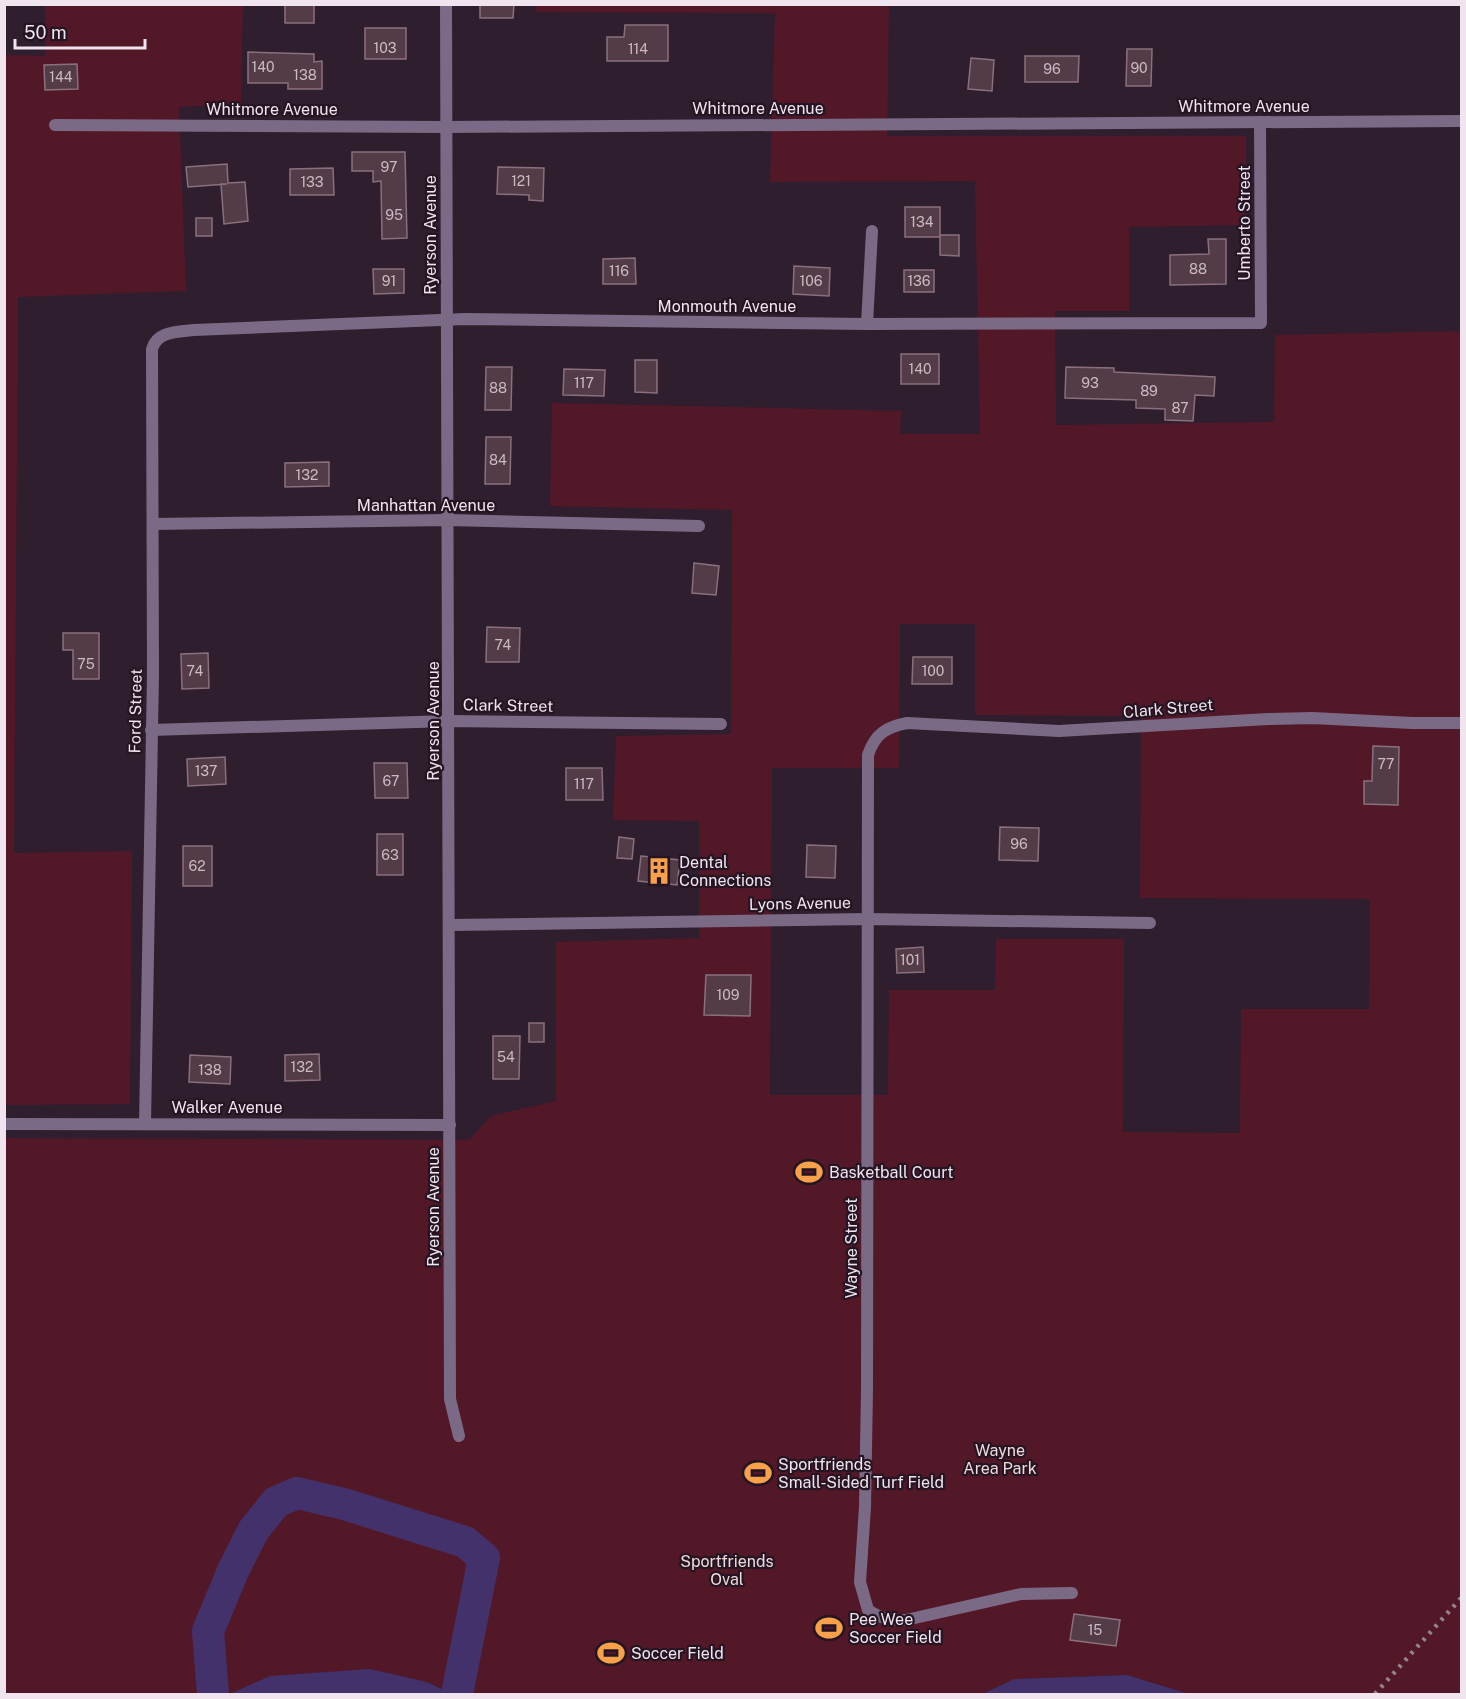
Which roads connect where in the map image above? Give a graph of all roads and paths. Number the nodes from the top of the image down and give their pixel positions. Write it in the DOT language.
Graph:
graph roads {
  1 [pos="446,4"];
  2 [pos="1461,121"];
  3 [pos="1260,122"];
  4 [pos="55,125"];
  5 [pos="446,127"];
  6 [pos="872,231"];
  7 [pos="447,319"];
  8 [pos="867,324"];
  9 [pos="1261,324"];
  10 [pos="194,330"];
  11 [pos="448,520"];
  12 [pos="153,524"];
  13 [pos="699,526"];
  14 [pos="449,721"];
  15 [pos="1461,723"];
  16 [pos="721,724"];
  17 [pos="151,730"];
  18 [pos="880,733"];
  19 [pos="868,919"];
  20 [pos="1150,923"];
  21 [pos="450,925"];
  22 [pos="4,1124"];
  23 [pos="145,1124"];
  24 [pos="450,1125"];
  25 [pos="459,1436"];
  26 [pos="1072,1593"];
  1 -- 5 [label="street, Ryerson Avenue"];
  2 -- 3 [label="street, Whitmore Avenue"];
  3 -- 5 [label="street, Whitmore Avenue"];
  3 -- 9 [label="street, Umberto Street"];
  4 -- 5 [label="street, Whitmore Avenue"];
  5 -- 7 [label="street, Ryerson Avenue"];
  6 -- 8 [label="street"];
  7 -- 8 [label="street, Monmouth Avenue"];
  7 -- 10 [label="street, Monmouth Avenue"];
  7 -- 11 [label="street, Ryerson Avenue"];
  8 -- 9 [label="street, Monmouth Avenue"];
  10 -- 12 [label="street, Ford Street"];
  11 -- 12 [label="street, Manhattan Avenue"];
  11 -- 13 [label="street, Manhattan Avenue"];
  11 -- 14 [label="street, Ryerson Avenue"];
  12 -- 17 [label="street, Ford Street"];
  14 -- 16 [label="street, Clark Street"];
  14 -- 17 [label="street, Clark Street"];
  14 -- 21 [label="street, Ryerson Avenue"];
  15 -- 18 [label="street, Clark Street"];
  17 -- 23 [label="street, Ford Street"];
  18 -- 19 [label="street, Wayne Street"];
  19 -- 20 [label="street, Lyons Avenue"];
  19 -- 21 [label="street, Lyons Avenue"];
  19 -- 26 [label="street, Wayne Street"];
  21 -- 24 [label="street, Ryerson Avenue"];
  22 -- 23 [label="street, Walker Avenue"];
  23 -- 24 [label="street, Walker Avenue"];
  24 -- 25 [label="street, Ryerson Avenue"];
}
